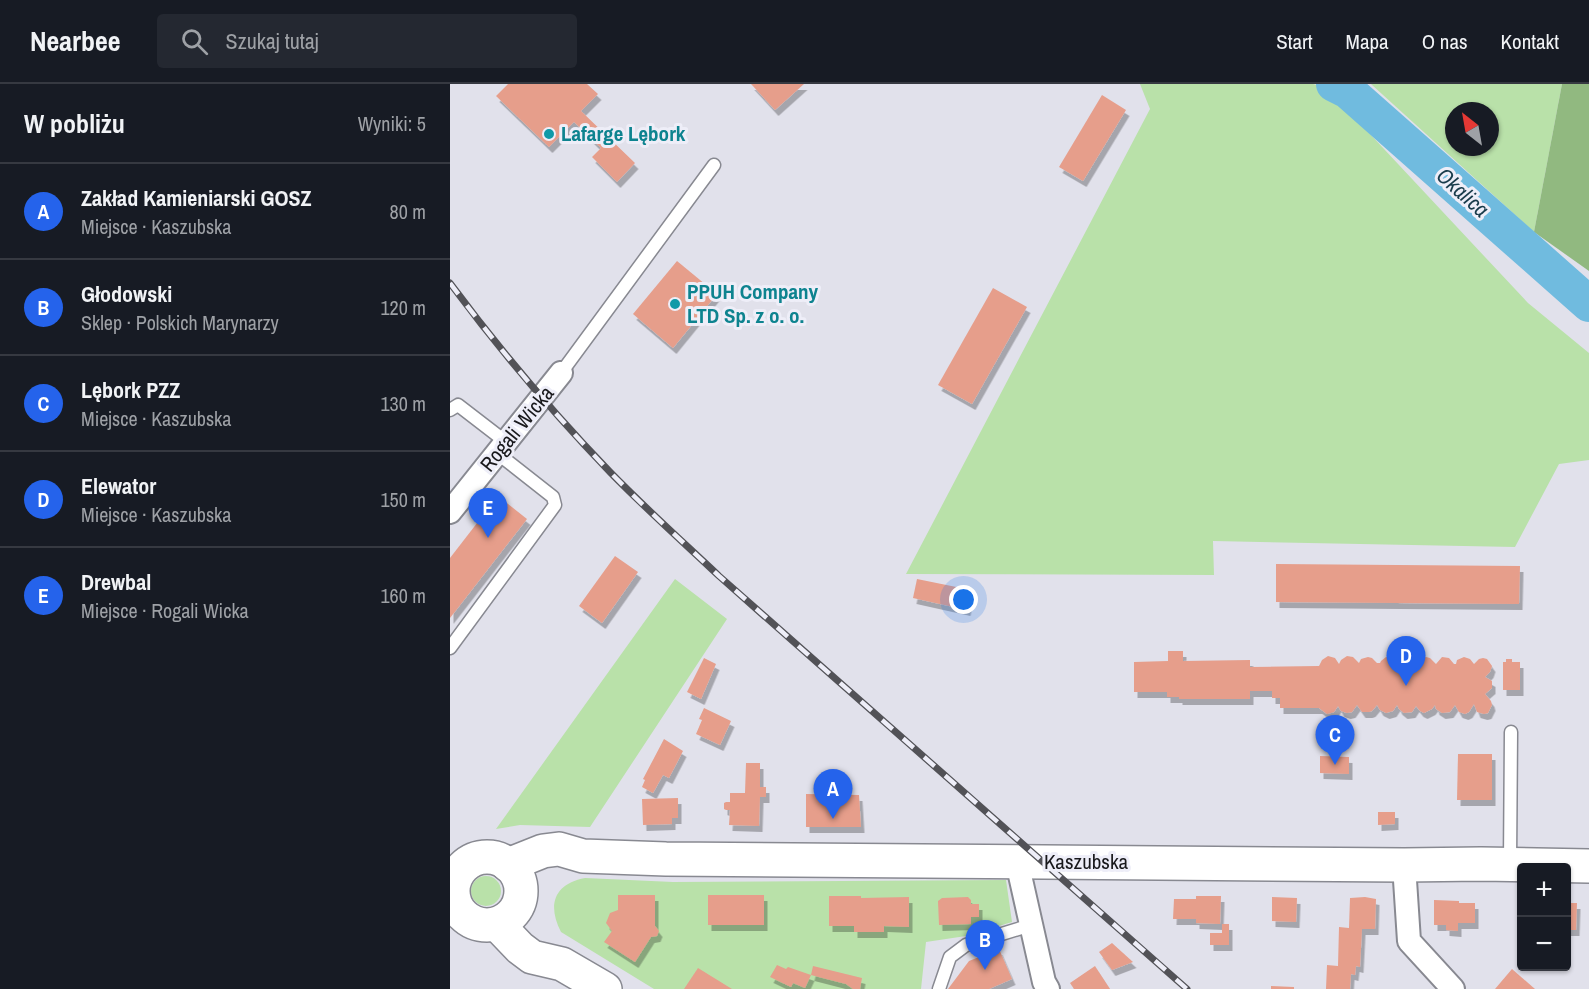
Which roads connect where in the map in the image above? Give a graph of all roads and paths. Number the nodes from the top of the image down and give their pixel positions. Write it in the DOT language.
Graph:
graph roads {
  1 [pos="714,165"];
  2 [pos="561,373"];
  3 [pos="450,410"];
  4 [pos="502,447"];
  5 [pos="450,512"];
  6 [pos="450,648"];
  7 [pos="1511,732"];
  8 [pos="1017,862"];
  9 [pos="1510,864"];
  10 [pos="1404,865"];
  11 [pos="1589,866"];
  12 [pos="453,882"];
  13 [pos="510,895"];
  14 [pos="1031,925"];
  15 [pos="605,989"];
  16 [pos="939,989"];
  17 [pos="1048,989"];
  18 [pos="1453,989"];
  1 -- 2 [label="lane"];
  2 -- 4 [label="street, Rogali Wicka"];
  3 -- 4 [label="lane"];
  4 -- 5 [label="street, Rogali Wicka"];
  4 -- 6 [label="lane"];
  7 -- 9 [label="lane"];
  8 -- 10 [label="street, Kaszubska"];
  8 -- 13 [label="street, Kaszubska"];
  8 -- 14 [label="street"];
  9 -- 10 [label="street, Kaszubska"];
  9 -- 11 [label="street, Kaszubska"];
  10 -- 18 [label="street"];
  12 -- 13 [label="street"];
  12 -- 13 [label="street"];
  13 -- 15 [label="street"];
  14 -- 16 [label="lane"];
  14 -- 17 [label="street"];
}
